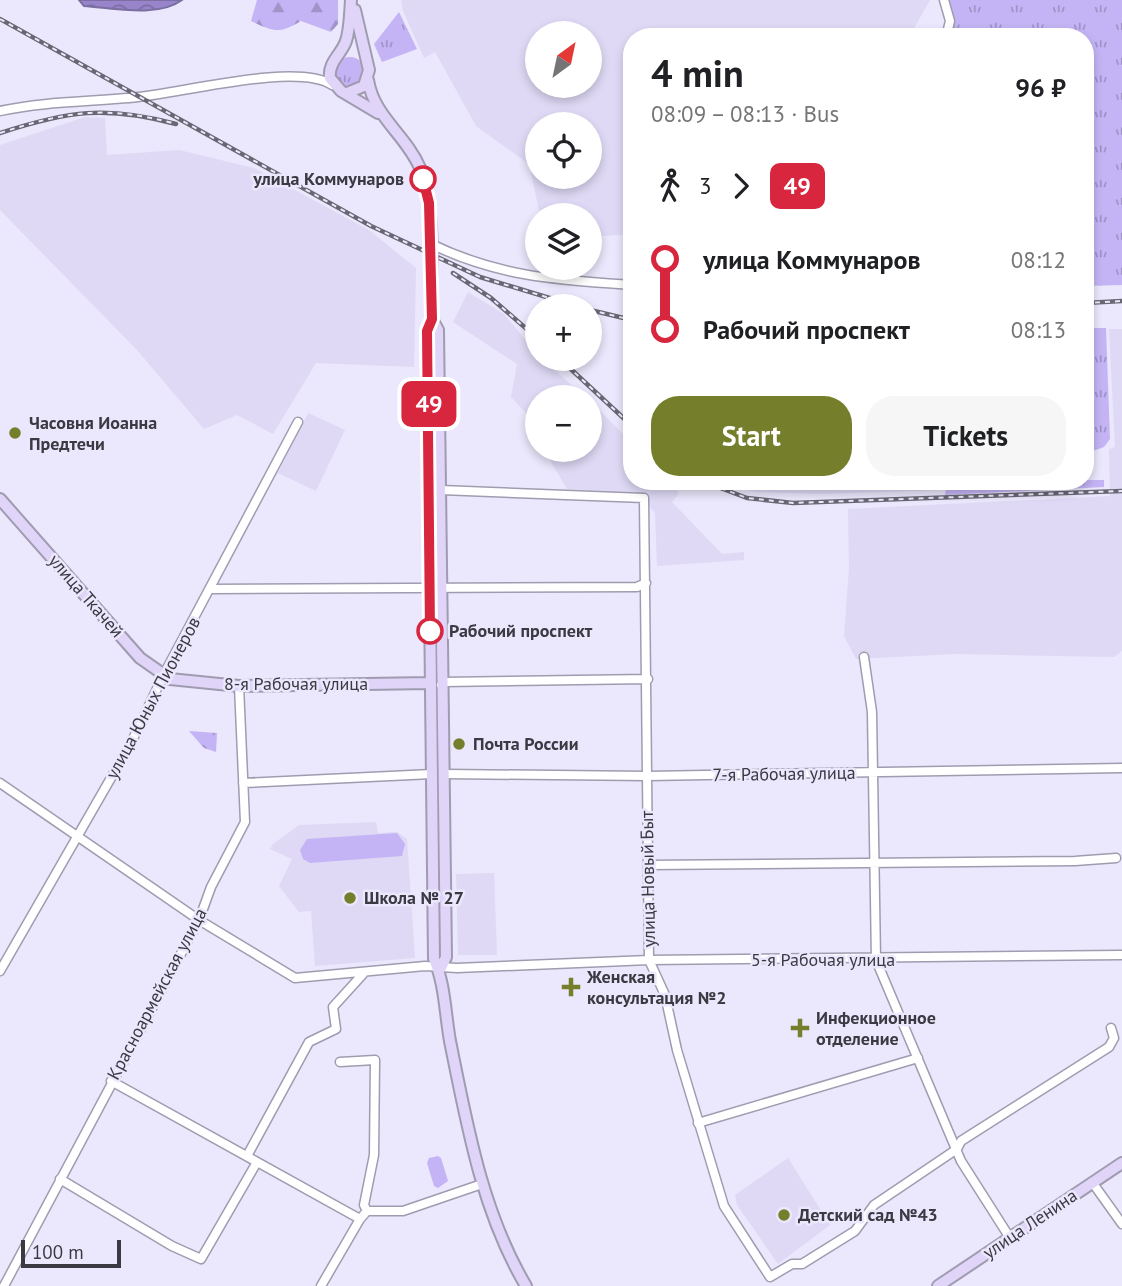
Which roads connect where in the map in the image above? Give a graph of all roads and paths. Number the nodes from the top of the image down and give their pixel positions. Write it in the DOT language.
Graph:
graph roads {
  1 [pos="352,0"];
  2 [pos="944,0"];
  3 [pos="948,28"];
  4 [pos="340,55"];
  5 [pos="365,60"];
  6 [pos="331,64"];
  7 [pos="314,77"];
  8 [pos="368,80"];
  9 [pos="335,86"];
  10 [pos="347,93"];
  11 [pos="0,111"];
  12 [pos="380,114"];
  13 [pos="429,243"];
  14 [pos="623,284"];
  15 [pos="432,319"];
  16 [pos="298,422"];
  17 [pos="0,488"];
  18 [pos="441,490"];
  19 [pos="0,499"];
  20 [pos="13,512"];
  21 [pos="646,583"];
  22 [pos="429,588"];
  23 [pos="442,588"];
  24 [pos="211,589"];
  25 [pos="864,657"];
  26 [pos="163,676"];
  27 [pos="443,678"];
  28 [pos="648,678"];
  29 [pos="430,679"];
  30 [pos="239,685"];
  31 [pos="1122,768"];
  32 [pos="873,773"];
  33 [pos="432,774"];
  34 [pos="445,774"];
  35 [pos="647,776"];
  36 [pos="0,783"];
  37 [pos="243,783"];
  38 [pos="76,837"];
  39 [pos="1116,858"];
  40 [pos="875,862"];
  41 [pos="648,864"];
  42 [pos="199,920"];
  43 [pos="1122,956"];
  44 [pos="649,960"];
  45 [pos="876,960"];
  46 [pos="441,968"];
  47 [pos="0,971"];
  48 [pos="363,974"];
  49 [pos="1111,1028"];
  50 [pos="918,1058"];
  51 [pos="340,1062"];
  52 [pos="111,1081"];
  53 [pos="698,1123"];
  54 [pos="957,1149"];
  55 [pos="247,1156"];
  56 [pos="257,1162"];
  57 [pos="1122,1163"];
  58 [pos="60,1179"];
  59 [pos="1093,1182"];
  60 [pos="482,1184"];
  61 [pos="368,1211"];
  62 [pos="360,1219"];
  63 [pos="1122,1224"];
  64 [pos="1010,1238"];
  65 [pos="4,1286"];
  66 [pos="321,1286"];
  67 [pos="526,1286"];
  68 [pos="938,1286"];
  1 -- 4 [label="street"];
  1 -- 5 [label="street"];
  2 -- 3 [label="street"];
  4 -- 5 [label="street"];
  4 -- 6 [label="street"];
  5 -- 8 [label="street"];
  6 -- 7 [label="street"];
  6 -- 9 [label="street"];
  7 -- 9 [label="street"];
  7 -- 11 [label="street"];
  8 -- 10 [label="street"];
  8 -- 12 [label="street"];
  9 -- 10 [label="street"];
  10 -- 12 [label="street"];
  12 -- 13 [label="street"];
  13 -- 14 [label="street"];
  13 -- 15 [label="street"];
  15 -- 18 [label="street"];
  15 -- 22 [label="street"];
  16 -- 24 [label="street, улица Юных Пионеров"];
  17 -- 20 [label="street, улица Ткачей"];
  18 -- 21 [label="street, улица Новый Быт"];
  18 -- 23 [label="street"];
  19 -- 20 [label="street, улица Ткачей"];
  20 -- 26 [label="street, улица Ткачей"];
  21 -- 23 [label="street"];
  21 -- 28 [label="street, улица Новый Быт"];
  22 -- 23 [label="street"];
  22 -- 24 [label="street"];
  22 -- 29 [label="street"];
  23 -- 27 [label="street"];
  24 -- 26 [label="street, улица Юных Пионеров"];
  25 -- 32 [label="street"];
  26 -- 30 [label="street, 8-я Рабочая улица"];
  26 -- 38 [label="street, улица Юных Пионеров"];
  27 -- 28 [label="street"];
  27 -- 29 [label="street"];
  27 -- 29 [label="street"];
  27 -- 34 [label="street"];
  28 -- 35 [label="street, улица Новый Быт"];
  29 -- 30 [label="street, 8-я Рабочая улица"];
  29 -- 33 [label="street"];
  30 -- 37 [label="street, Красноармейская улица"];
  31 -- 32 [label="street, 7-я Рабочая улица"];
  32 -- 35 [label="street, 7-я Рабочая улица"];
  32 -- 40 [label="street"];
  33 -- 37 [label="street"];
  33 -- 46 [label="street"];
  34 -- 35 [label="street, 7-я Рабочая улица"];
  34 -- 46 [label="street"];
  35 -- 41 [label="street, улица Новый Быт"];
  36 -- 38 [label="street, 5-я Рабочая улица"];
  37 -- 42 [label="street, Красноармейская улица"];
  38 -- 42 [label="street, 5-я Рабочая улица"];
  38 -- 47 [label="street, улица Юных Пионеров"];
  39 -- 40 [label="street"];
  40 -- 41 [label="street"];
  40 -- 45 [label="street"];
  41 -- 44 [label="street, улица Новый Быт"];
  42 -- 48 [label="street, 5-я Рабочая улица"];
  42 -- 52 [label="street, Красноармейская улица"];
  43 -- 45 [label="street, 5-я Рабочая улица"];
  44 -- 45 [label="street, 5-я Рабочая улица"];
  44 -- 46 [label="street, 5-я Рабочая улица"];
  44 -- 53 [label="street, улица Новый Быт"];
  45 -- 50 [label="street"];
  46 -- 48 [label="street, 5-я Рабочая улица"];
  46 -- 60 [label="street"];
  48 -- 55 [label="street"];
  49 -- 54 [label="street"];
  50 -- 53 [label="street"];
  50 -- 54 [label="street"];
  51 -- 61 [label="street"];
  52 -- 55 [label="street"];
  52 -- 58 [label="street, Красноармейская улица"];
  53 -- 54 [label="street, улица Новый Быт"];
  54 -- 64 [label="street"];
  55 -- 56 [label="street"];
  56 -- 58 [label="street"];
  56 -- 62 [label="street"];
  57 -- 59 [label="street, улица Ленина"];
  58 -- 65 [label="street, Красноармейская улица"];
  59 -- 63 [label="street"];
  59 -- 64 [label="street, улица Ленина"];
  60 -- 61 [label="street"];
  60 -- 67 [label="street"];
  61 -- 62 [label="street"];
  62 -- 66 [label="street"];
  64 -- 68 [label="street, улица Ленина"];
}
